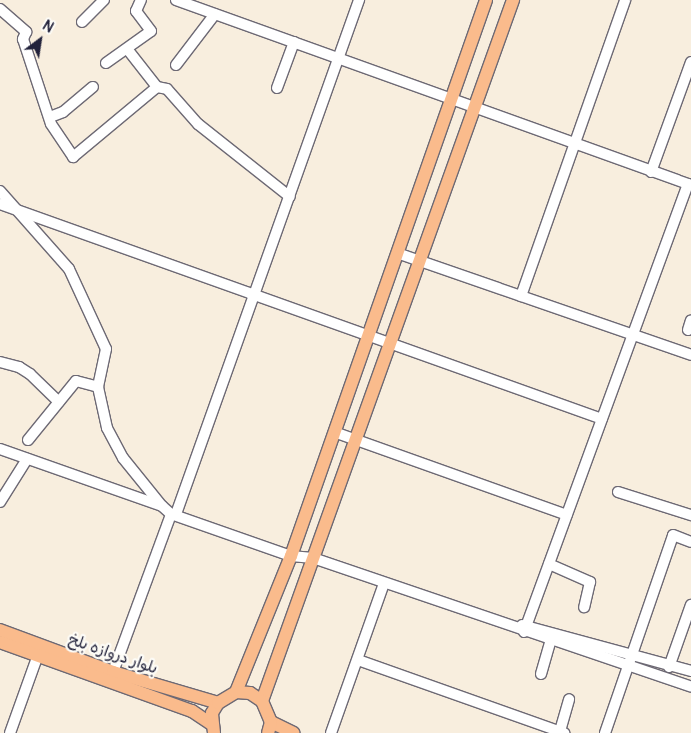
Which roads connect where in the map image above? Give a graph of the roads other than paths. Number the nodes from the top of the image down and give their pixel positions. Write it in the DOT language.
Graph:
graph roads {
  1 [pos="104,0"];
  2 [pos="141,0"];
  3 [pos="176,0"];
  4 [pos="358,0"];
  5 [pos="486,0"];
  6 [pos="513,0"];
  7 [pos="625,0"];
  8 [pos="0,9"];
  9 [pos="215,14"];
  10 [pos="82,22"];
  11 [pos="294,42"];
  12 [pos="128,50"];
  13 [pos="338,58"];
  14 [pos="691,62"];
  15 [pos="106,64"];
  16 [pos="176,65"];
  17 [pos="93,87"];
  18 [pos="156,87"];
  19 [pos="277,88"];
  20 [pos="452,98"];
  21 [pos="476,106"];
  22 [pos="50,117"];
  23 [pos="576,143"];
  24 [pos="651,172"];
  25 [pos="690,185"];
  26 [pos="0,190"];
  27 [pos="290,197"];
  28 [pos="1,206"];
  29 [pos="18,210"];
  30 [pos="397,253"];
  31 [pos="420,261"];
  32 [pos="521,296"];
  33 [pos="255,297"];
  34 [pos="633,334"];
  35 [pos="368,337"];
  36 [pos="390,345"];
  37 [pos="691,355"];
  38 [pos="0,362"];
  39 [pos="98,387"];
  40 [pos="59,402"];
  41 [pos="602,419"];
  42 [pos="334,432"];
  43 [pos="28,440"];
  44 [pos="356,440"];
  45 [pos="0,449"];
  46 [pos="27,459"];
  47 [pos="618,492"];
  48 [pos="0,502"];
  49 [pos="162,506"];
  50 [pos="174,514"];
  51 [pos="691,514"];
  52 [pos="567,515"];
  53 [pos="691,542"];
  54 [pos="291,556"];
  55 [pos="313,558"];
  56 [pos="549,564"];
  57 [pos="384,583"];
  58 [pos="691,605"];
  59 [pos="584,607"];
  60 [pos="526,628"];
  61 [pos="0,630"];
  62 [pos="0,642"];
  63 [pos="550,642"];
  64 [pos="38,656"];
  65 [pos="632,656"];
  66 [pos="358,660"];
  67 [pos="669,666"];
  68 [pos="628,668"];
  69 [pos="113,672"];
  70 [pos="691,672"];
  71 [pos="541,674"];
  72 [pos="691,687"];
  73 [pos="236,692"];
  74 [pos="569,699"];
  75 [pos="262,700"];
  76 [pos="218,703"];
  77 [pos="269,727"];
  78 [pos="213,729"];
  79 [pos="562,732"];
  80 [pos="10,733"];
  81 [pos="294,733"];
  82 [pos="331,733"];
  83 [pos="605,733"];
  1 -- 10 [label="street"];
  2 -- 12 [label="street"];
  3 -- 9 [label="street"];
  4 -- 13 [label="street"];
  5 -- 20 [label="main road"];
  6 -- 21 [label="main road"];
  7 -- 23 [label="street"];
  8 -- 22 [label="street"];
  9 -- 11 [label="street"];
  9 -- 16 [label="street"];
  11 -- 13 [label="street"];
  11 -- 19 [label="street"];
  12 -- 15 [label="street"];
  12 -- 18 [label="street"];
  13 -- 20 [label="street"];
  13 -- 27 [label="street"];
  14 -- 24 [label="street"];
  17 -- 22 [label="street"];
  18 -- 22 [label="street"];
  18 -- 27 [label="street"];
  20 -- 21 [label="street"];
  20 -- 30 [label="main road"];
  21 -- 23 [label="street"];
  21 -- 31 [label="main road"];
  23 -- 24 [label="street"];
  23 -- 32 [label="street"];
  24 -- 25 [label="street"];
  25 -- 34 [label="street"];
  26 -- 29 [label="street"];
  27 -- 33 [label="street"];
  28 -- 29 [label="street"];
  29 -- 33 [label="street"];
  29 -- 39 [label="street"];
  30 -- 31 [label="street"];
  30 -- 35 [label="main road"];
  31 -- 32 [label="street"];
  31 -- 36 [label="main road"];
  32 -- 34 [label="street"];
  33 -- 35 [label="street"];
  33 -- 50 [label="street"];
  34 -- 37 [label="street"];
  34 -- 41 [label="street"];
  35 -- 36 [label="street"];
  35 -- 42 [label="main road"];
  36 -- 41 [label="street"];
  36 -- 44 [label="main road"];
  38 -- 40 [label="street"];
  39 -- 40 [label="street"];
  39 -- 49 [label="street"];
  40 -- 43 [label="street"];
  41 -- 52 [label="street"];
  42 -- 44 [label="street"];
  42 -- 54 [label="main road"];
  44 -- 52 [label="street"];
  44 -- 55 [label="main road"];
  45 -- 46 [label="street"];
  46 -- 48 [label="street"];
  46 -- 49 [label="street"];
  47 -- 51 [label="street"];
  49 -- 50 [label="street"];
  50 -- 54 [label="street"];
  50 -- 69 [label="street"];
  52 -- 56 [label="street"];
  53 -- 65 [label="street"];
  54 -- 55 [label="street"];
  54 -- 73 [label="main road"];
  55 -- 57 [label="street"];
  55 -- 75 [label="main road"];
  56 -- 59 [label="street"];
  56 -- 60 [label="street"];
  57 -- 60 [label="street"];
  57 -- 66 [label="street"];
  58 -- 67 [label="street"];
  60 -- 63 [label="street"];
  60 -- 65 [label="street"];
  61 -- 69 [label="main road, بلوار دروازه بلخ"];
  62 -- 64 [label="main road, بلوار دروازه بلخ"];
  63 -- 68 [label="street"];
  63 -- 71 [label="street"];
  64 -- 78 [label="main road, بلوار دروازه بلخ"];
  64 -- 80 [label="street"];
  65 -- 67 [label="street"];
  65 -- 68 [label="street"];
  66 -- 79 [label="street"];
  66 -- 82 [label="street"];
  67 -- 70 [label="street"];
  68 -- 72 [label="street"];
  68 -- 83 [label="street"];
  69 -- 76 [label="main road, بلوار دروازه بلخ"];
  73 -- 75 [label="main road"];
  73 -- 76 [label="main road"];
  74 -- 79 [label="street"];
  75 -- 77 [label="main road"];
  76 -- 78 [label="main road"];
  77 -- 81 [label="main road"];
}
